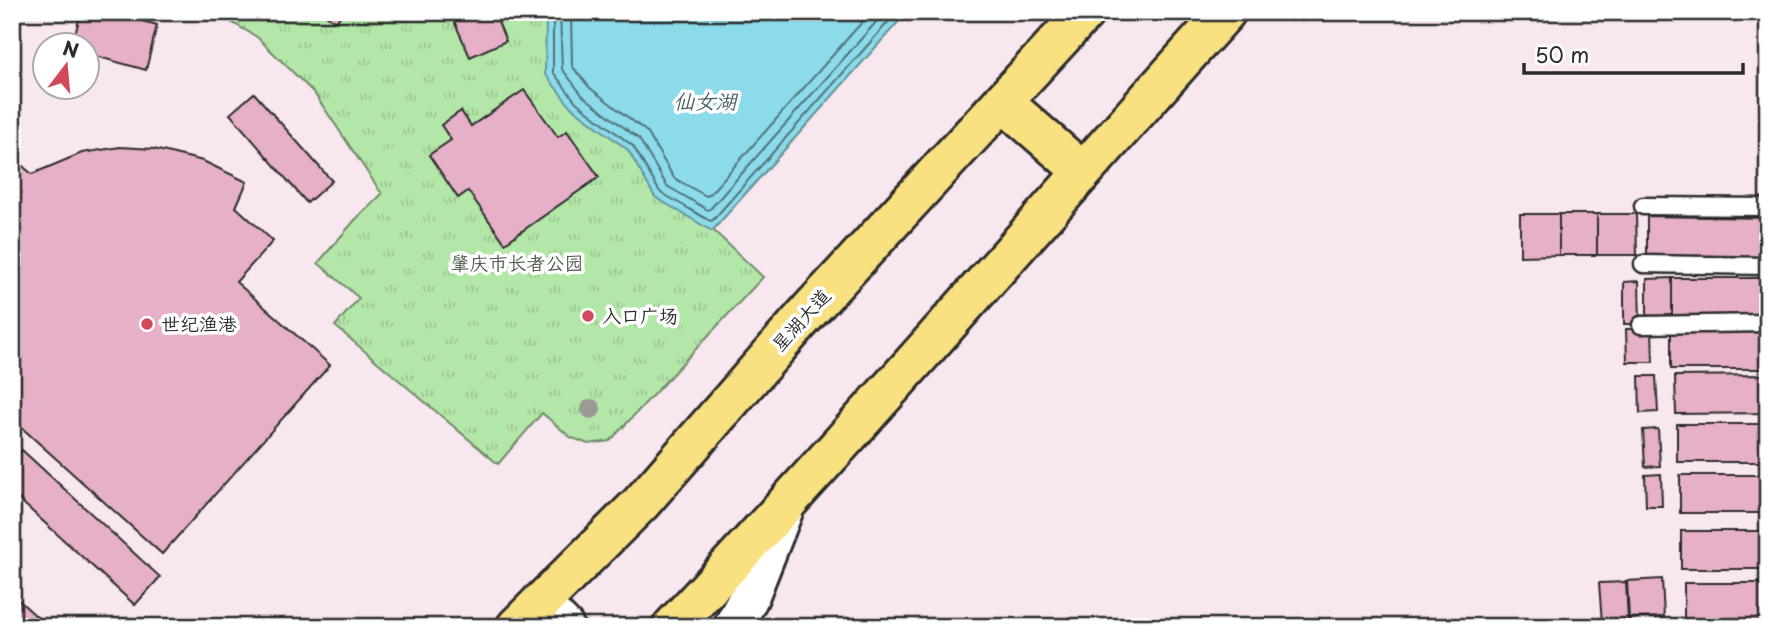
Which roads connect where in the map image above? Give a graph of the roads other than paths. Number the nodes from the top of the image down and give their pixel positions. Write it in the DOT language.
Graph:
graph roads {
  1 [pos="1085,12"];
  2 [pos="1226,12"];
  3 [pos="1003,102"];
  4 [pos="1082,171"];
  5 [pos="1643,206"];
  6 [pos="1768,207"];
  7 [pos="1643,264"];
  8 [pos="1768,266"];
  9 [pos="1768,323"];
  10 [pos="1642,325"];
  11 [pos="785,506"];
  12 [pos="540,619"];
  13 [pos="672,627"];
  14 [pos="733,627"];
  1 -- 3 [label="main road, 星湖大道"];
  2 -- 4 [label="main road"];
  3 -- 4 [label="main road"];
  3 -- 12 [label="main road, 星湖大道"];
  4 -- 11 [label="main road"];
  5 -- 6 [label="lane"];
  7 -- 8 [label="lane"];
  9 -- 10 [label="lane"];
  11 -- 13 [label="main road"];
  11 -- 14 [label="main road"];
}
